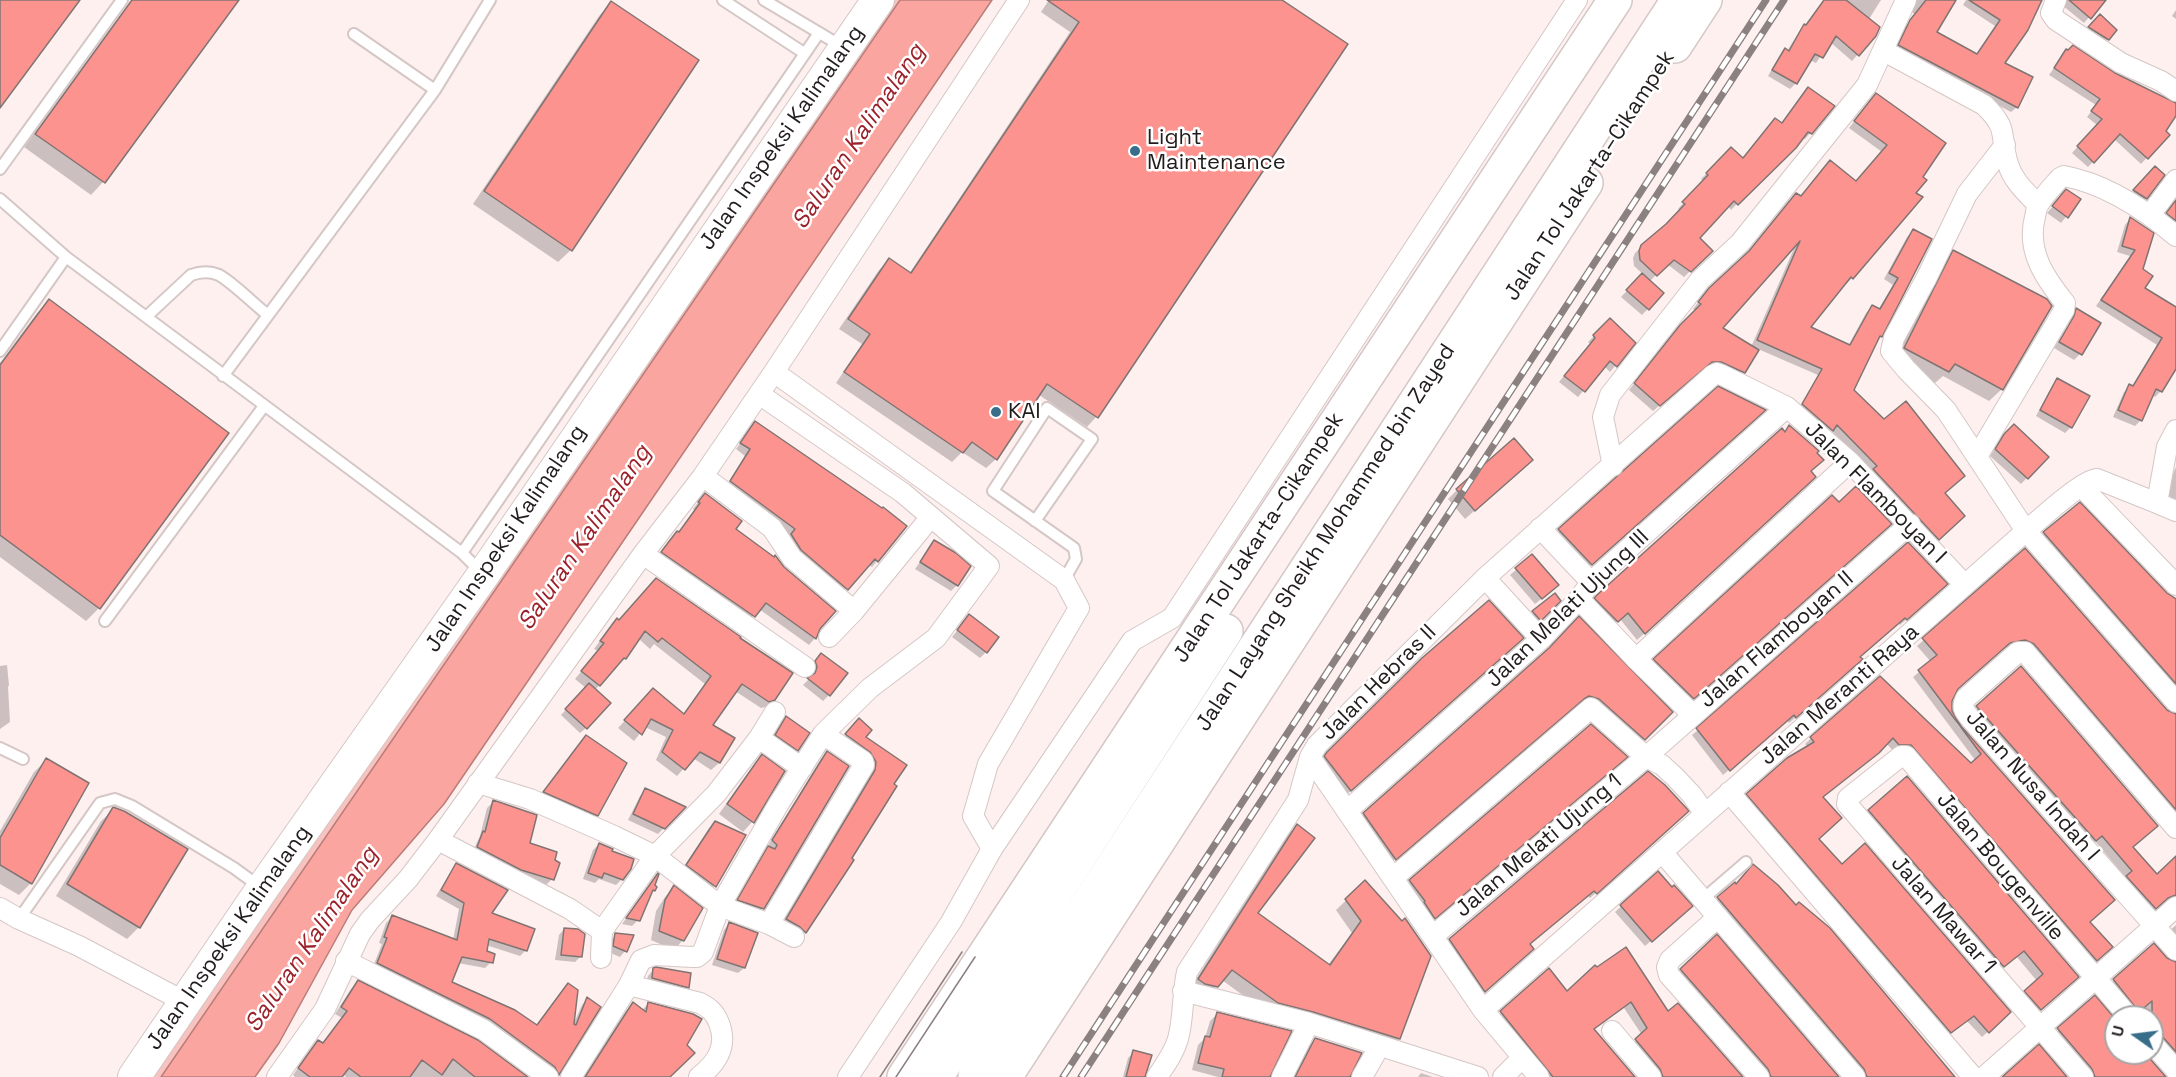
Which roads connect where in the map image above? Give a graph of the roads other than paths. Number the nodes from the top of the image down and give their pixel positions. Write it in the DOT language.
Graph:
graph roads {
  1 [pos="122,0"];
  2 [pos="490,0"];
  3 [pos="723,0"];
  4 [pos="764,0"];
  5 [pos="878,0"];
  6 [pos="1019,0"];
  7 [pos="1577,0"];
  8 [pos="1615,0"];
  9 [pos="1636,0"];
  10 [pos="1678,0"];
  11 [pos="1705,0"];
  12 [pos="1906,0"];
  13 [pos="2055,0"];
  14 [pos="354,34"];
  15 [pos="831,41"];
  16 [pos="1884,51"];
  17 [pos="804,53"];
  18 [pos="435,90"];
  19 [pos="2176,91"];
  20 [pos="2005,145"];
  21 [pos="0,169"];
  22 [pos="2176,180"];
  23 [pos="0,199"];
  24 [pos="2038,205"];
  25 [pos="2150,215"];
  26 [pos="2176,236"];
  27 [pos="66,257"];
  28 [pos="268,315"];
  29 [pos="147,316"];
  30 [pos="0,351"];
  31 [pos="613,357"];
  32 [pos="774,372"];
  33 [pos="1717,374"];
  34 [pos="223,375"];
  35 [pos="759,394"];
  36 [pos="264,406"];
  37 [pos="1787,407"];
  38 [pos="2173,442"];
  39 [pos="1978,455"];
  40 [pos="1850,462"];
  41 [pos="1613,466"];
  42 [pos="703,476"];
  43 [pos="2081,486"];
  44 [pos="2157,503"];
  45 [pos="2176,512"];
  46 [pos="930,518"];
  47 [pos="1035,521"];
  48 [pos="1910,524"];
  49 [pos="1540,528"];
  50 [pos="2026,531"];
  51 [pos="643,554"];
  52 [pos="472,564"];
  53 [pos="1485,578"];
  54 [pos="1064,580"];
  55 [pos="1591,582"];
  56 [pos="1965,585"];
  57 [pos="2176,585"];
  58 [pos="1579,598"];
  59 [pos="854,611"];
  60 [pos="105,621"];
  61 [pos="829,638"];
  62 [pos="1541,639"];
  63 [pos="1636,659"];
  64 [pos="805,667"];
  65 [pos="2176,702"];
  66 [pos="775,712"];
  67 [pos="1692,714"];
  68 [pos="823,734"];
  69 [pos="759,738"];
  70 [pos="0,748"];
  71 [pos="1310,757"];
  72 [pos="1646,757"];
  73 [pos="23,759"];
  74 [pos="802,768"];
  75 [pos="478,783"];
  76 [pos="1730,792"];
  77 [pos="1847,803"];
  78 [pos="1348,810"];
  79 [pos="1705,814"];
  80 [pos="2176,828"];
  81 [pos="438,840"];
  82 [pos="992,849"];
  83 [pos="1662,852"];
  84 [pos="655,856"];
  85 [pos="1746,862"];
  86 [pos="1392,878"];
  87 [pos="262,889"];
  88 [pos="1703,899"];
  89 [pos="720,906"];
  90 [pos="2176,907"];
  91 [pos="0,908"];
  92 [pos="1718,917"];
  93 [pos="19,919"];
  94 [pos="769,924"];
  95 [pos="2155,926"];
  96 [pos="602,931"];
  97 [pos="1433,936"];
  98 [pos="794,937"];
  99 [pos="2176,950"];
  100 [pos="601,958"];
  101 [pos="346,961"];
  102 [pos="2095,978"];
  103 [pos="630,983"];
  104 [pos="1183,991"];
  105 [pos="185,1002"];
  106 [pos="2119,1005"];
  107 [pos="1483,1010"];
  108 [pos="1309,1023"];
  109 [pos="2040,1027"];
  110 [pos="1612,1031"];
  111 [pos="1379,1047"];
  112 [pos="2164,1056"];
  113 [pos="1522,1058"];
  114 [pos="2176,1070"];
  115 [pos="1466,1075"];
  116 [pos="134,1077"];
  117 [pos="277,1077"];
  118 [pos="548,1077"];
  119 [pos="571,1077"];
  120 [pos="699,1077"];
  121 [pos="848,1077"];
  122 [pos="904,1077"];
  123 [pos="936,1077"];
  124 [pos="975,1077"];
  125 [pos="1005,1077"];
  126 [pos="1157,1077"];
  127 [pos="1282,1077"];
  128 [pos="1362,1077"];
  129 [pos="1503,1077"];
  130 [pos="1539,1077"];
  131 [pos="1651,1077"];
  132 [pos="1759,1077"];
  133 [pos="1856,1077"];
  134 [pos="1973,1077"];
  135 [pos="1984,1077"];
  136 [pos="2083,1077"];
  1 -- 21 [label="lane"];
  2 -- 18 [label="lane"];
  3 -- 17 [label="lane"];
  4 -- 15 [label="lane"];
  5 -- 15 [label="main road, Jalan Inspeksi Kalimalang"];
  6 -- 32 [label="street"];
  7 -- 82 [label="street"];
  8 -- 122 [label="highway, Jalan Tol Jakarta–Cikampek"];
  9 -- 123 [label="highway, Jalan Layang Sheikh Mohammed bin Zayed"];
  10 -- 124 [label="highway, Jalan Layang Sheikh Mohammed bin Zayed"];
  11 -- 125 [label="highway, Jalan Tol Jakarta–Cikampek"];
  12 -- 16 [label="street"];
  13 -- 19 [label="street"];
  14 -- 18 [label="lane"];
  15 -- 17 [label="lane"];
  15 -- 31 [label="main road, Jalan Inspeksi Kalimalang"];
  16 -- 20 [label="street"];
  16 -- 41 [label="street"];
  17 -- 31 [label="lane"];
  18 -- 28 [label="lane"];
  20 -- 24 [label="street"];
  20 -- 39 [label="street"];
  22 -- 25 [label="street"];
  23 -- 27 [label="lane"];
  24 -- 25 [label="street"];
  24 -- 39 [label="street"];
  25 -- 26 [label="street"];
  27 -- 29 [label="lane"];
  27 -- 30 [label="lane"];
  28 -- 29 [label="lane"];
  28 -- 34 [label="lane"];
  29 -- 34 [label="lane"];
  31 -- 52 [label="main road, Jalan Inspeksi Kalimalang"];
  32 -- 35 [label="street"];
  32 -- 54 [label="street"];
  33 -- 37 [label="street, Jalan Flamboyan I"];
  33 -- 41 [label="street, Jalan Hebras II"];
  34 -- 36 [label="lane"];
  35 -- 42 [label="street"];
  35 -- 46 [label="street"];
  36 -- 52 [label="lane"];
  36 -- 60 [label="lane"];
  37 -- 40 [label="street, Jalan Flamboyan I"];
  37 -- 55 [label="street, Jalan Melati Ujung III"];
  38 -- 44 [label="street"];
  39 -- 50 [label="street"];
  40 -- 48 [label="street, Jalan Flamboyan I"];
  40 -- 63 [label="street"];
  41 -- 49 [label="street, Jalan Hebras II"];
  42 -- 51 [label="street"];
  42 -- 59 [label="street"];
  43 -- 44 [label="street"];
  43 -- 50 [label="street, Jalan Meranti Raya"];
  43 -- 57 [label="street"];
  44 -- 45 [label="street"];
  46 -- 59 [label="street"];
  46 -- 68 [label="street"];
  47 -- 47 [label="lane"];
  47 -- 54 [label="lane"];
  48 -- 56 [label="street, Jalan Flamboyan I"];
  48 -- 67 [label="street, Jalan Flamboyan II"];
  49 -- 53 [label="street, Jalan Hebras II"];
  49 -- 55 [label="street"];
  50 -- 56 [label="street, Jalan Meranti Raya"];
  50 -- 65 [label="street"];
  51 -- 64 [label="street"];
  51 -- 75 [label="street"];
  52 -- 87 [label="main road, Jalan Inspeksi Kalimalang"];
  53 -- 62 [label="street"];
  53 -- 71 [label="street, Jalan Hebras II"];
  54 -- 82 [label="street"];
  55 -- 58 [label="street, Jalan Melati Ujung III"];
  56 -- 76 [label="street, Jalan Meranti Raya"];
  58 -- 62 [label="street, Jalan Melati Ujung III"];
  58 -- 63 [label="street"];
  59 -- 61 [label="street"];
  62 -- 78 [label="street, Jalan Melati Ujung III"];
  63 -- 67 [label="street"];
  66 -- 69 [label="street"];
  67 -- 72 [label="street, Jalan Flamboyan II"];
  68 -- 74 [label="street"];
  68 -- 94 [label="street"];
  69 -- 74 [label="street"];
  69 -- 84 [label="street"];
  70 -- 73 [label="lane"];
  71 -- 78 [label="street, Jalan Hebras II"];
  71 -- 104 [label="street"];
  72 -- 79 [label="street"];
  72 -- 86 [label="street"];
  72 -- 97 [label="street, Jalan Melati Ujung 1"];
  74 -- 89 [label="street"];
  75 -- 81 [label="street"];
  75 -- 84 [label="street"];
  76 -- 79 [label="street, Jalan Meranti Raya"];
  76 -- 134 [label="street"];
  77 -- 102 [label="street, Jalan Bougenville"];
  77 -- 109 [label="street, Jalan Mawar 1"];
  78 -- 86 [label="street, Jalan Hebras II"];
  79 -- 83 [label="street, Jalan Meranti Raya"];
  80 -- 95 [label="street, Jalan Nusa Indah I"];
  81 -- 96 [label="street"];
  81 -- 101 [label="street"];
  82 -- 121 [label="street"];
  83 -- 88 [label="street"];
  83 -- 107 [label="street, Jalan Meranti Raya"];
  84 -- 89 [label="street"];
  84 -- 96 [label="street"];
  85 -- 88 [label="lane"];
  86 -- 97 [label="street, Jalan Hebras II"];
  87 -- 93 [label="lane"];
  87 -- 105 [label="main road, Jalan Inspeksi Kalimalang"];
  88 -- 92 [label="street"];
  89 -- 94 [label="street"];
  89 -- 103 [label="street"];
  90 -- 95 [label="street"];
  91 -- 93 [label="street"];
  92 -- 132 [label="street"];
  92 -- 133 [label="street"];
  93 -- 105 [label="street"];
  94 -- 98 [label="street"];
  95 -- 99 [label="street"];
  95 -- 102 [label="street"];
  96 -- 100 [label="street"];
  97 -- 107 [label="street, Jalan Hebras II"];
  101 -- 117 [label="street"];
  101 -- 118 [label="street"];
  102 -- 106 [label="street, Jalan Bougenville"];
  102 -- 109 [label="street"];
  103 -- 119 [label="street"];
  103 -- 120 [label="street"];
  104 -- 108 [label="street"];
  104 -- 126 [label="street"];
  105 -- 116 [label="main road, Jalan Inspeksi Kalimalang"];
  107 -- 113 [label="street, Jalan Hebras II"];
  108 -- 111 [label="street"];
  108 -- 127 [label="street"];
  109 -- 135 [label="street"];
  109 -- 136 [label="street, Jalan Mawar 1"];
  110 -- 131 [label="street"];
  111 -- 115 [label="street"];
  111 -- 128 [label="street"];
  112 -- 114 [label="street"];
  113 -- 129 [label="street"];
  113 -- 130 [label="street, Jalan Hebras II"];
}
